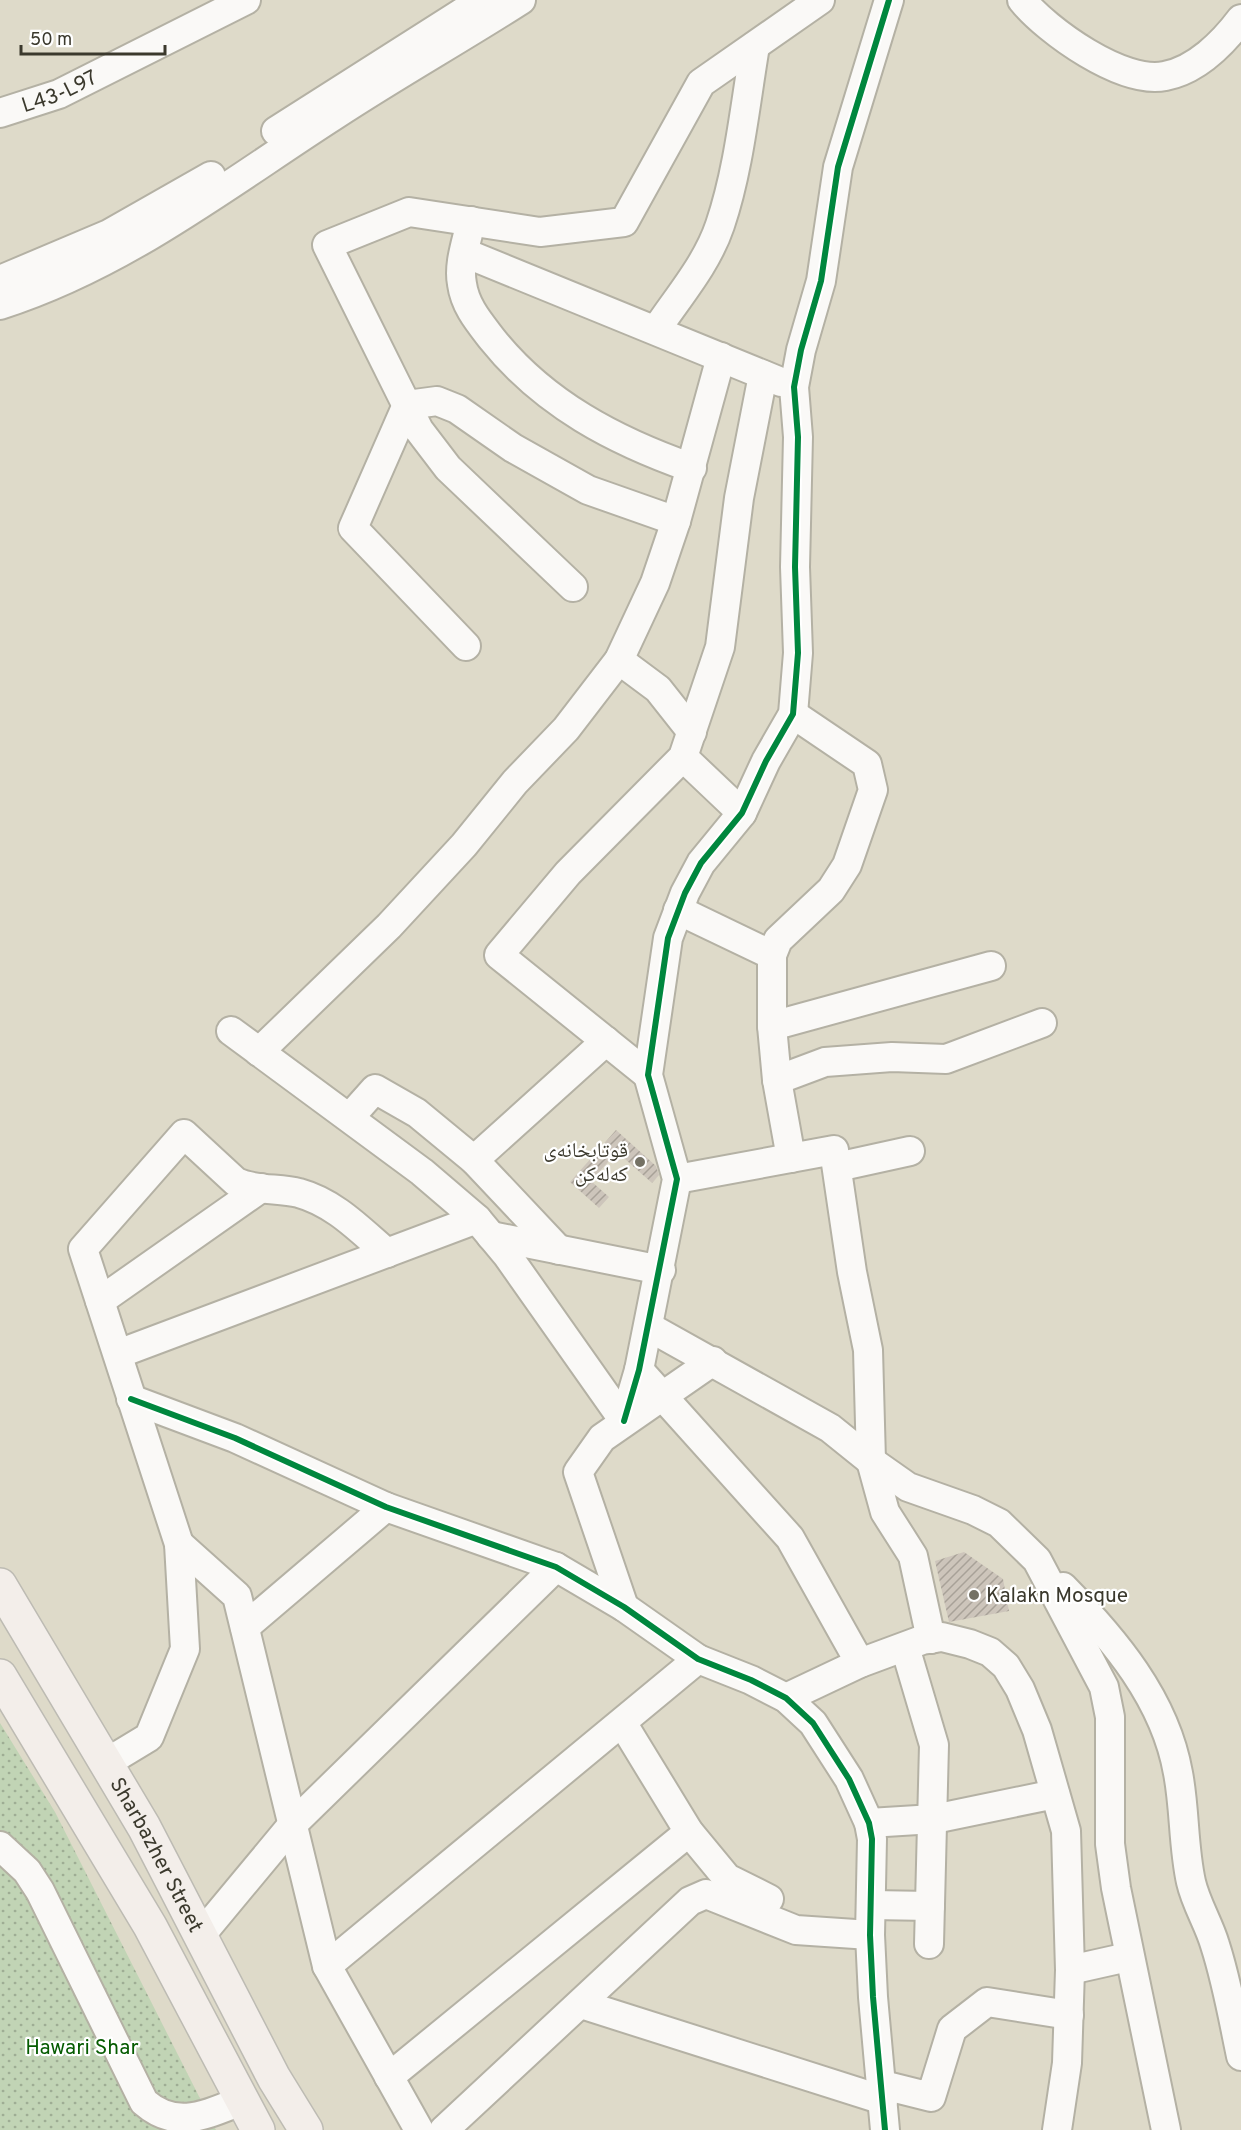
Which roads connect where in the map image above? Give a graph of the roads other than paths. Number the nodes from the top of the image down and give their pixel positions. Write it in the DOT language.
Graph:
graph roads {
  1 [pos="246,0"];
  2 [pos="521,0"];
  3 [pos="820,0"];
  4 [pos="889,0"];
  5 [pos="1022,0"];
  6 [pos="484,7"];
  7 [pos="1241,18"];
  8 [pos="755,46"];
  9 [pos="0,113"];
  10 [pos="471,221"];
  11 [pos="465,253"];
  12 [pos="0,280"];
  13 [pos="0,305"];
  14 [pos="656,330"];
  15 [pos="721,357"];
  16 [pos="764,375"];
  17 [pos="794,387"];
  18 [pos="407,405"];
  19 [pos="692,468"];
  20 [pos="676,521"];
  21 [pos="573,587"];
  22 [pos="466,646"];
  23 [pos="619,660"];
  24 [pos="793,714"];
  25 [pos="688,745"];
  26 [pos="742,813"];
  27 [pos="678,910"];
  28 [pos="772,955"];
  29 [pos="991,966"];
  30 [pos="1042,1023"];
  31 [pos="772,1026"];
  32 [pos="231,1030"];
  33 [pos="606,1041"];
  34 [pos="259,1052"];
  35 [pos="648,1075"];
  36 [pos="777,1080"];
  37 [pos="350,1117"];
  38 [pos="910,1150"];
  39 [pos="791,1158"];
  40 [pos="474,1160"];
  41 [pos="837,1167"];
  42 [pos="676,1179"];
  43 [pos="261,1188"];
  44 [pos="484,1227"];
  45 [pos="559,1250"];
  46 [pos="387,1253"];
  47 [pos="661,1270"];
  48 [pos="100,1301"];
  49 [pos="649,1327"];
  50 [pos="118,1354"];
  51 [pos="713,1361"];
  52 [pos="639,1370"];
  53 [pos="662,1395"];
  54 [pos="131,1399"];
  55 [pos="624,1421"];
  56 [pos="871,1461"];
  57 [pos="387,1508"];
  58 [pos="179,1544"];
  59 [pos="1037,1560"];
  60 [pos="556,1567"];
  61 [pos="0,1585"];
  62 [pos="624,1607"];
  63 [pos="245,1627"];
  64 [pos="918,1643"];
  65 [pos="698,1659"];
  66 [pos="860,1663"];
  67 [pos="0,1676"];
  68 [pos="786,1698"];
  69 [pos="622,1724"];
  70 [pos="106,1763"];
  71 [pos="1055,1794"];
  72 [pos="934,1819"];
  73 [pos="869,1823"];
  74 [pos="292,1824"];
  75 [pos="689,1832"];
  76 [pos="0,1846"];
  77 [pos="930,1906"];
  78 [pos="871,1920"];
  79 [pos="193,1922"];
  80 [pos="1208,1924"];
  81 [pos="150,1926"];
  82 [pos="929,1944"];
  83 [pos="1128,1957"];
  84 [pos="1241,1963"];
  85 [pos="327,1966"];
  86 [pos="1070,1970"];
  87 [pos="581,2004"];
  88 [pos="1069,2015"];
  89 [pos="1241,2056"];
  90 [pos="389,2077"];
  91 [pos="883,2092"];
  92 [pos="241,2101"];
  93 [pos="258,2130"];
  94 [pos="306,2130"];
  95 [pos="419,2130"];
  96 [pos="444,2130"];
  97 [pos="885,2130"];
  98 [pos="1058,2130"];
  99 [pos="1166,2130"];
  1 -- 9 [label="street, L43-L97"];
  2 -- 6 [label="street"];
  3 -- 8 [label="street"];
  4 -- 17 [label="street"];
  5 -- 7 [label="street"];
  6 -- 12 [label="street"];
  6 -- 13 [label="street"];
  8 -- 10 [label="street"];
  8 -- 14 [label="street"];
  10 -- 11 [label="street"];
  10 -- 18 [label="street"];
  11 -- 14 [label="street"];
  11 -- 19 [label="street"];
  14 -- 15 [label="street"];
  15 -- 16 [label="street"];
  15 -- 19 [label="street"];
  16 -- 17 [label="street"];
  16 -- 25 [label="street"];
  17 -- 24 [label="street"];
  18 -- 20 [label="street"];
  18 -- 21 [label="street"];
  18 -- 22 [label="street"];
  19 -- 20 [label="street"];
  20 -- 23 [label="street"];
  23 -- 25 [label="street"];
  23 -- 34 [label="street"];
  24 -- 26 [label="street"];
  24 -- 28 [label="street"];
  25 -- 26 [label="street"];
  25 -- 33 [label="street"];
  26 -- 27 [label="street"];
  27 -- 28 [label="street"];
  27 -- 35 [label="street"];
  28 -- 31 [label="street"];
  29 -- 31 [label="street"];
  30 -- 36 [label="street"];
  31 -- 36 [label="street"];
  32 -- 34 [label="street"];
  33 -- 35 [label="street"];
  33 -- 40 [label="street"];
  34 -- 37 [label="street"];
  35 -- 42 [label="street"];
  36 -- 39 [label="street"];
  37 -- 40 [label="street"];
  37 -- 44 [label="street"];
  38 -- 41 [label="street"];
  39 -- 41 [label="street"];
  39 -- 42 [label="street"];
  40 -- 45 [label="street"];
  41 -- 56 [label="street"];
  42 -- 47 [label="street"];
  43 -- 46 [label="street"];
  43 -- 48 [label="street"];
  43 -- 48 [label="street"];
  44 -- 45 [label="street"];
  44 -- 46 [label="street"];
  44 -- 55 [label="street"];
  45 -- 47 [label="street"];
  46 -- 50 [label="street"];
  47 -- 49 [label="street"];
  48 -- 50 [label="street"];
  49 -- 51 [label="street"];
  49 -- 52 [label="street"];
  50 -- 54 [label="street"];
  51 -- 53 [label="street"];
  51 -- 56 [label="street"];
  52 -- 53 [label="street"];
  52 -- 55 [label="street"];
  53 -- 55 [label="street"];
  53 -- 66 [label="street"];
  54 -- 57 [label="street"];
  54 -- 58 [label="street"];
  55 -- 62 [label="street"];
  56 -- 59 [label="street"];
  56 -- 64 [label="street"];
  57 -- 60 [label="street"];
  57 -- 63 [label="street"];
  58 -- 63 [label="street"];
  58 -- 70 [label="street"];
  59 -- 80 [label="street"];
  59 -- 83 [label="street"];
  60 -- 62 [label="street"];
  60 -- 74 [label="street"];
  61 -- 70 [label="main road, Sharbazher Street"];
  62 -- 65 [label="street"];
  63 -- 74 [label="street"];
  64 -- 66 [label="street"];
  64 -- 71 [label="street"];
  64 -- 72 [label="street"];
  65 -- 68 [label="street"];
  65 -- 69 [label="street"];
  66 -- 68 [label="street"];
  67 -- 81 [label="main road, Sharbazher Street"];
  68 -- 73 [label="street"];
  69 -- 75 [label="street"];
  69 -- 85 [label="street"];
  70 -- 79 [label="main road, Sharbazher Street"];
  71 -- 72 [label="street"];
  71 -- 86 [label="street"];
  72 -- 73 [label="street"];
  72 -- 77 [label="street"];
  73 -- 78 [label="street"];
  74 -- 79 [label="street"];
  74 -- 85 [label="street"];
  75 -- 78 [label="street"];
  75 -- 90 [label="street"];
  76 -- 92 [label="street"];
  77 -- 78 [label="street"];
  77 -- 82 [label="street"];
  78 -- 87 [label="street"];
  78 -- 91 [label="street"];
  79 -- 81 [label="main road"];
  79 -- 94 [label="main road, Sharbazher Street"];
  80 -- 84 [label="street"];
  80 -- 89 [label="street"];
  81 -- 92 [label="main road, Sharbazher Street"];
  83 -- 86 [label="street"];
  83 -- 99 [label="street"];
  85 -- 90 [label="street"];
  86 -- 88 [label="street"];
  87 -- 91 [label="street"];
  87 -- 96 [label="street"];
  88 -- 91 [label="street"];
  88 -- 98 [label="street"];
  90 -- 95 [label="street"];
  91 -- 97 [label="street"];
  92 -- 93 [label="main road, Sharbazher Street"];
}
